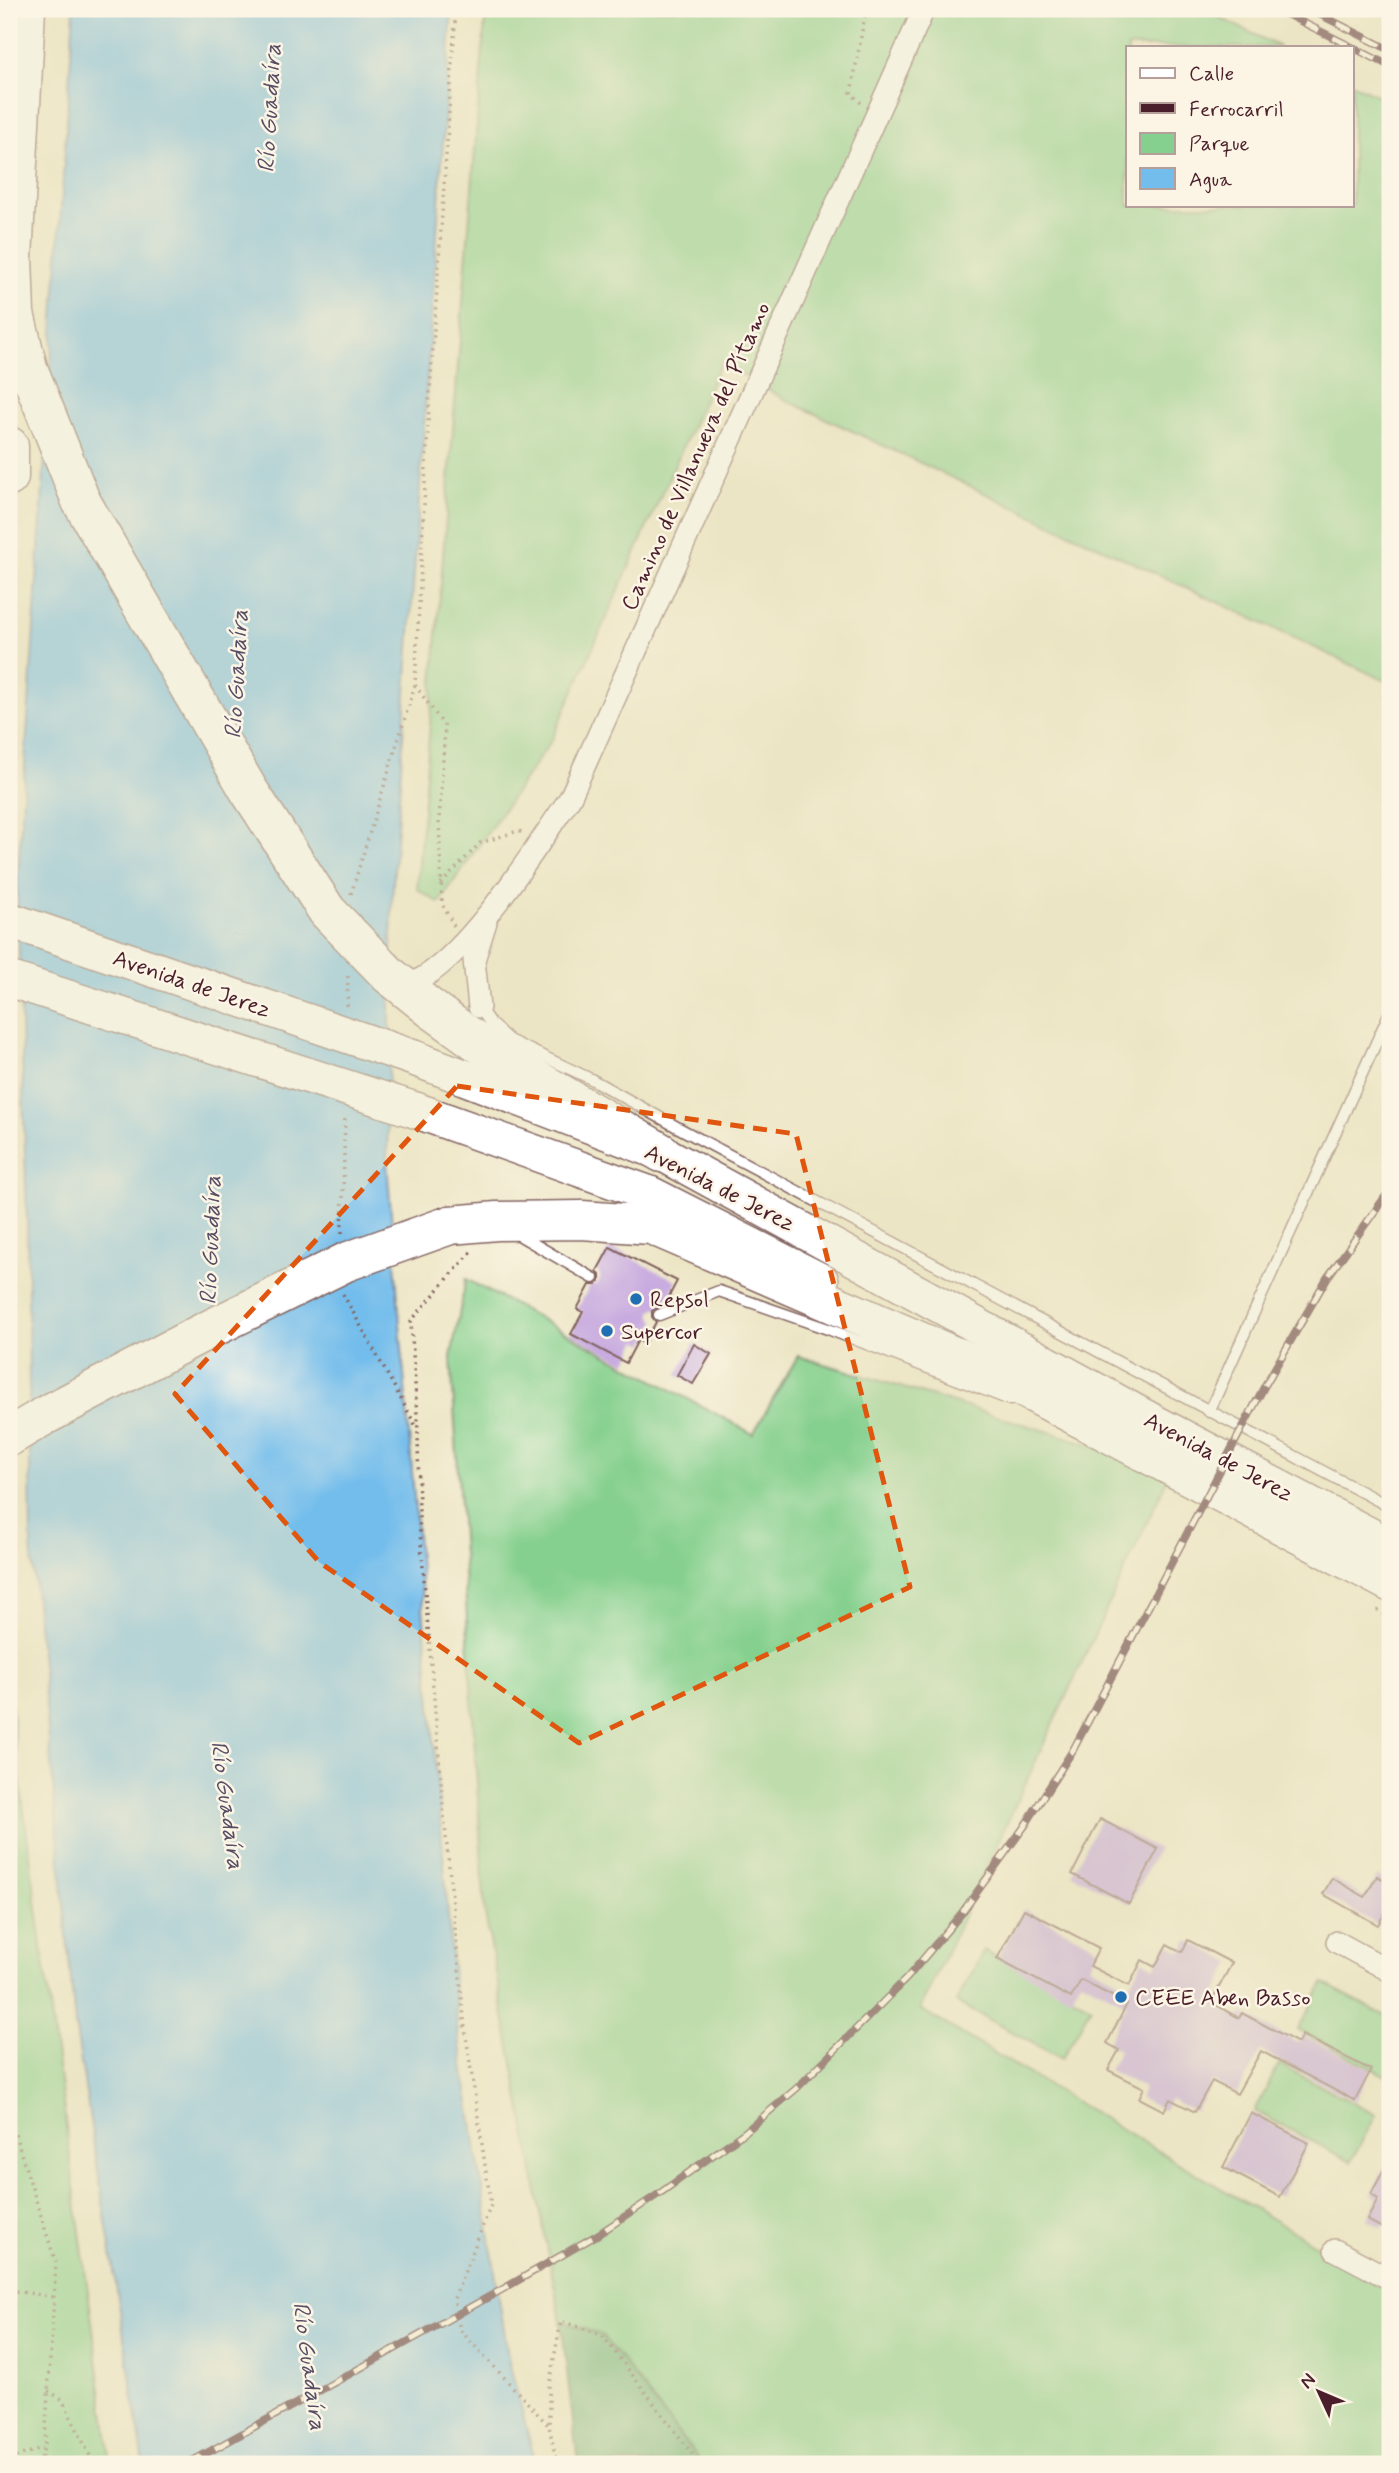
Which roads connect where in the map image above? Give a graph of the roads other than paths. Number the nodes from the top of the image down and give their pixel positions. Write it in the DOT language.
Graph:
graph roads {
  1 [pos="26,9"];
  2 [pos="924,9"];
  3 [pos="9,391"];
  4 [pos="9,446"];
  5 [pos="9,477"];
  6 [pos="81,501"];
  7 [pos="490,910"];
  8 [pos="9,920"];
  9 [pos="390,975"];
  10 [pos="9,979"];
  11 [pos="480,1007"];
  12 [pos="430,1008"];
  13 [pos="1390,1012"];
  14 [pos="509,1040"];
  15 [pos="662,1153"];
  16 [pos="497,1221"];
  17 [pos="593,1278"];
  18 [pos="659,1315"];
  19 [pos="984,1369"];
  20 [pos="1023,1405"];
  21 [pos="1209,1412"];
  22 [pos="1049,1416"];
  23 [pos="26,1422"];
  24 [pos="9,1437"];
  25 [pos="1140,1451"];
  26 [pos="1390,1507"];
  27 [pos="1390,1546"];
  28 [pos="1390,1584"];
  29 [pos="1337,1942"];
  30 [pos="1390,1970"];
  31 [pos="1335,2250"];
  32 [pos="1390,2279"];
  1 -- 6 [label="highway"];
  2 -- 7 [label="street, Camino de Villanueva del Pítamo"];
  3 -- 6 [label="highway"];
  4 -- 5 [label="highway"];
  6 -- 9 [label="highway, bridge"];
  7 -- 9 [label="street, Camino de Villanueva del Pítamo"];
  7 -- 11 [label="street"];
  8 -- 15 [label="main road, Avenida de Jerez, bridge"];
  9 -- 12 [label="highway"];
  10 -- 19 [label="main road, Avenida de Jerez, bridge"];
  11 -- 14 [label="lane, Avenida de Jerez"];
  12 -- 14 [label="lane"];
  12 -- 15 [label="highway"];
  13 -- 21 [label="lane"];
  14 -- 21 [label="lane, Avenida de Jerez"];
  15 -- 27 [label="main road, Avenida de Jerez"];
  16 -- 17 [label="lane"];
  16 -- 19 [label="highway"];
  16 -- 23 [label="highway, bridge"];
  18 -- 20 [label="lane"];
  19 -- 25 [label="main road, Avenida de Jerez"];
  21 -- 26 [label="lane, Avenida de Jerez"];
  22 -- 25 [label="lane"];
  23 -- 24 [label="highway"];
  25 -- 28 [label="main road, Avenida de Jerez"];
  29 -- 30 [label="street"];
  31 -- 32 [label="street"];
}
